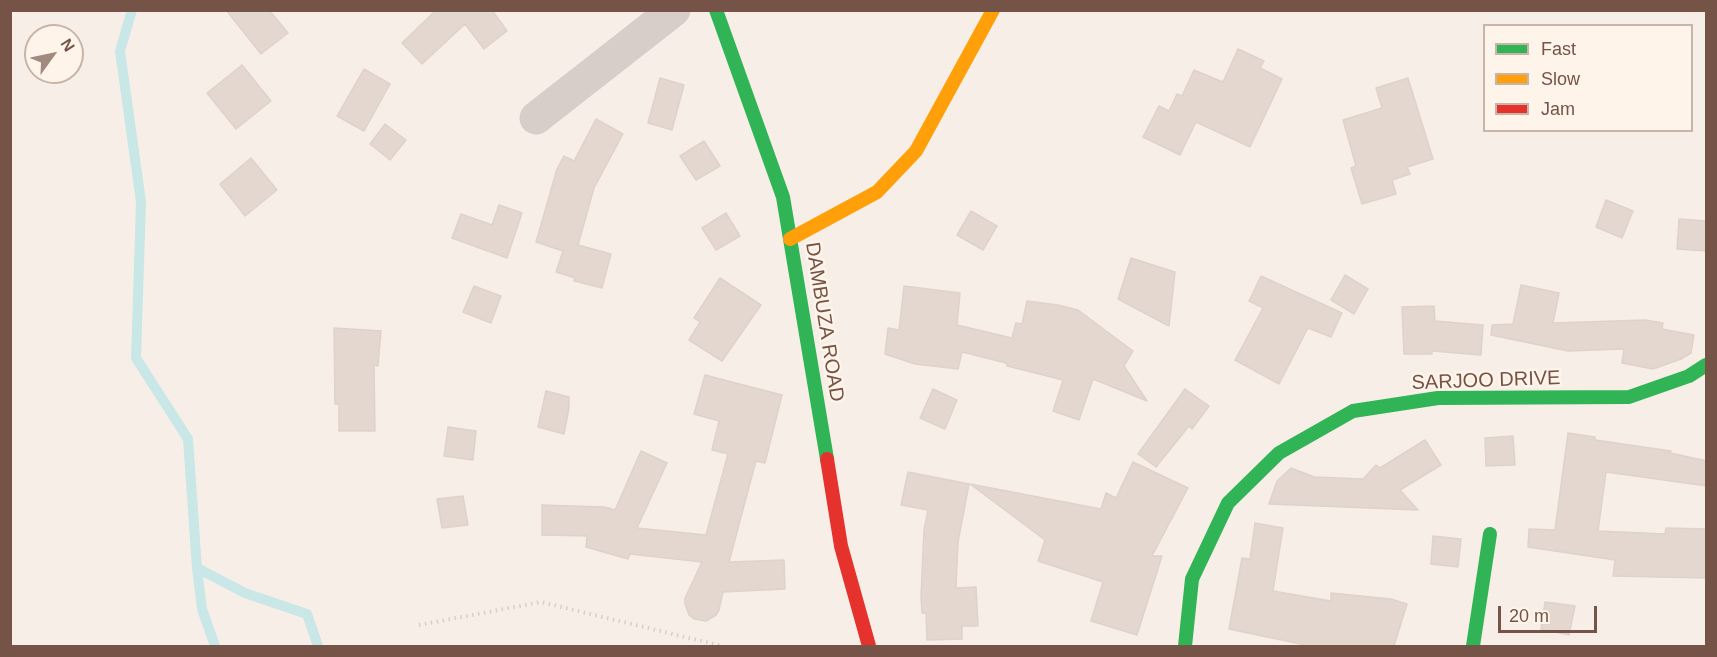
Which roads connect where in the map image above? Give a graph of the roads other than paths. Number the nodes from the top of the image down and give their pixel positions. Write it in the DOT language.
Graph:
graph roads {
  1 [pos="674,10"];
  2 [pos="716,10"];
  3 [pos="993,10"];
  4 [pos="536,118"];
  5 [pos="790,239"];
  6 [pos="1707,364"];
  7 [pos="1490,534"];
  8 [pos="869,646"];
  9 [pos="1185,646"];
  10 [pos="1473,646"];
  1 -- 4 [label="street"];
  2 -- 5 [label="street, DAMBUZA ROAD"];
  3 -- 5 [label="street"];
  5 -- 8 [label="street, DAMBUZA ROAD"];
  6 -- 9 [label="street, SARJOO DRIVE"];
  7 -- 10 [label="street"];
}
